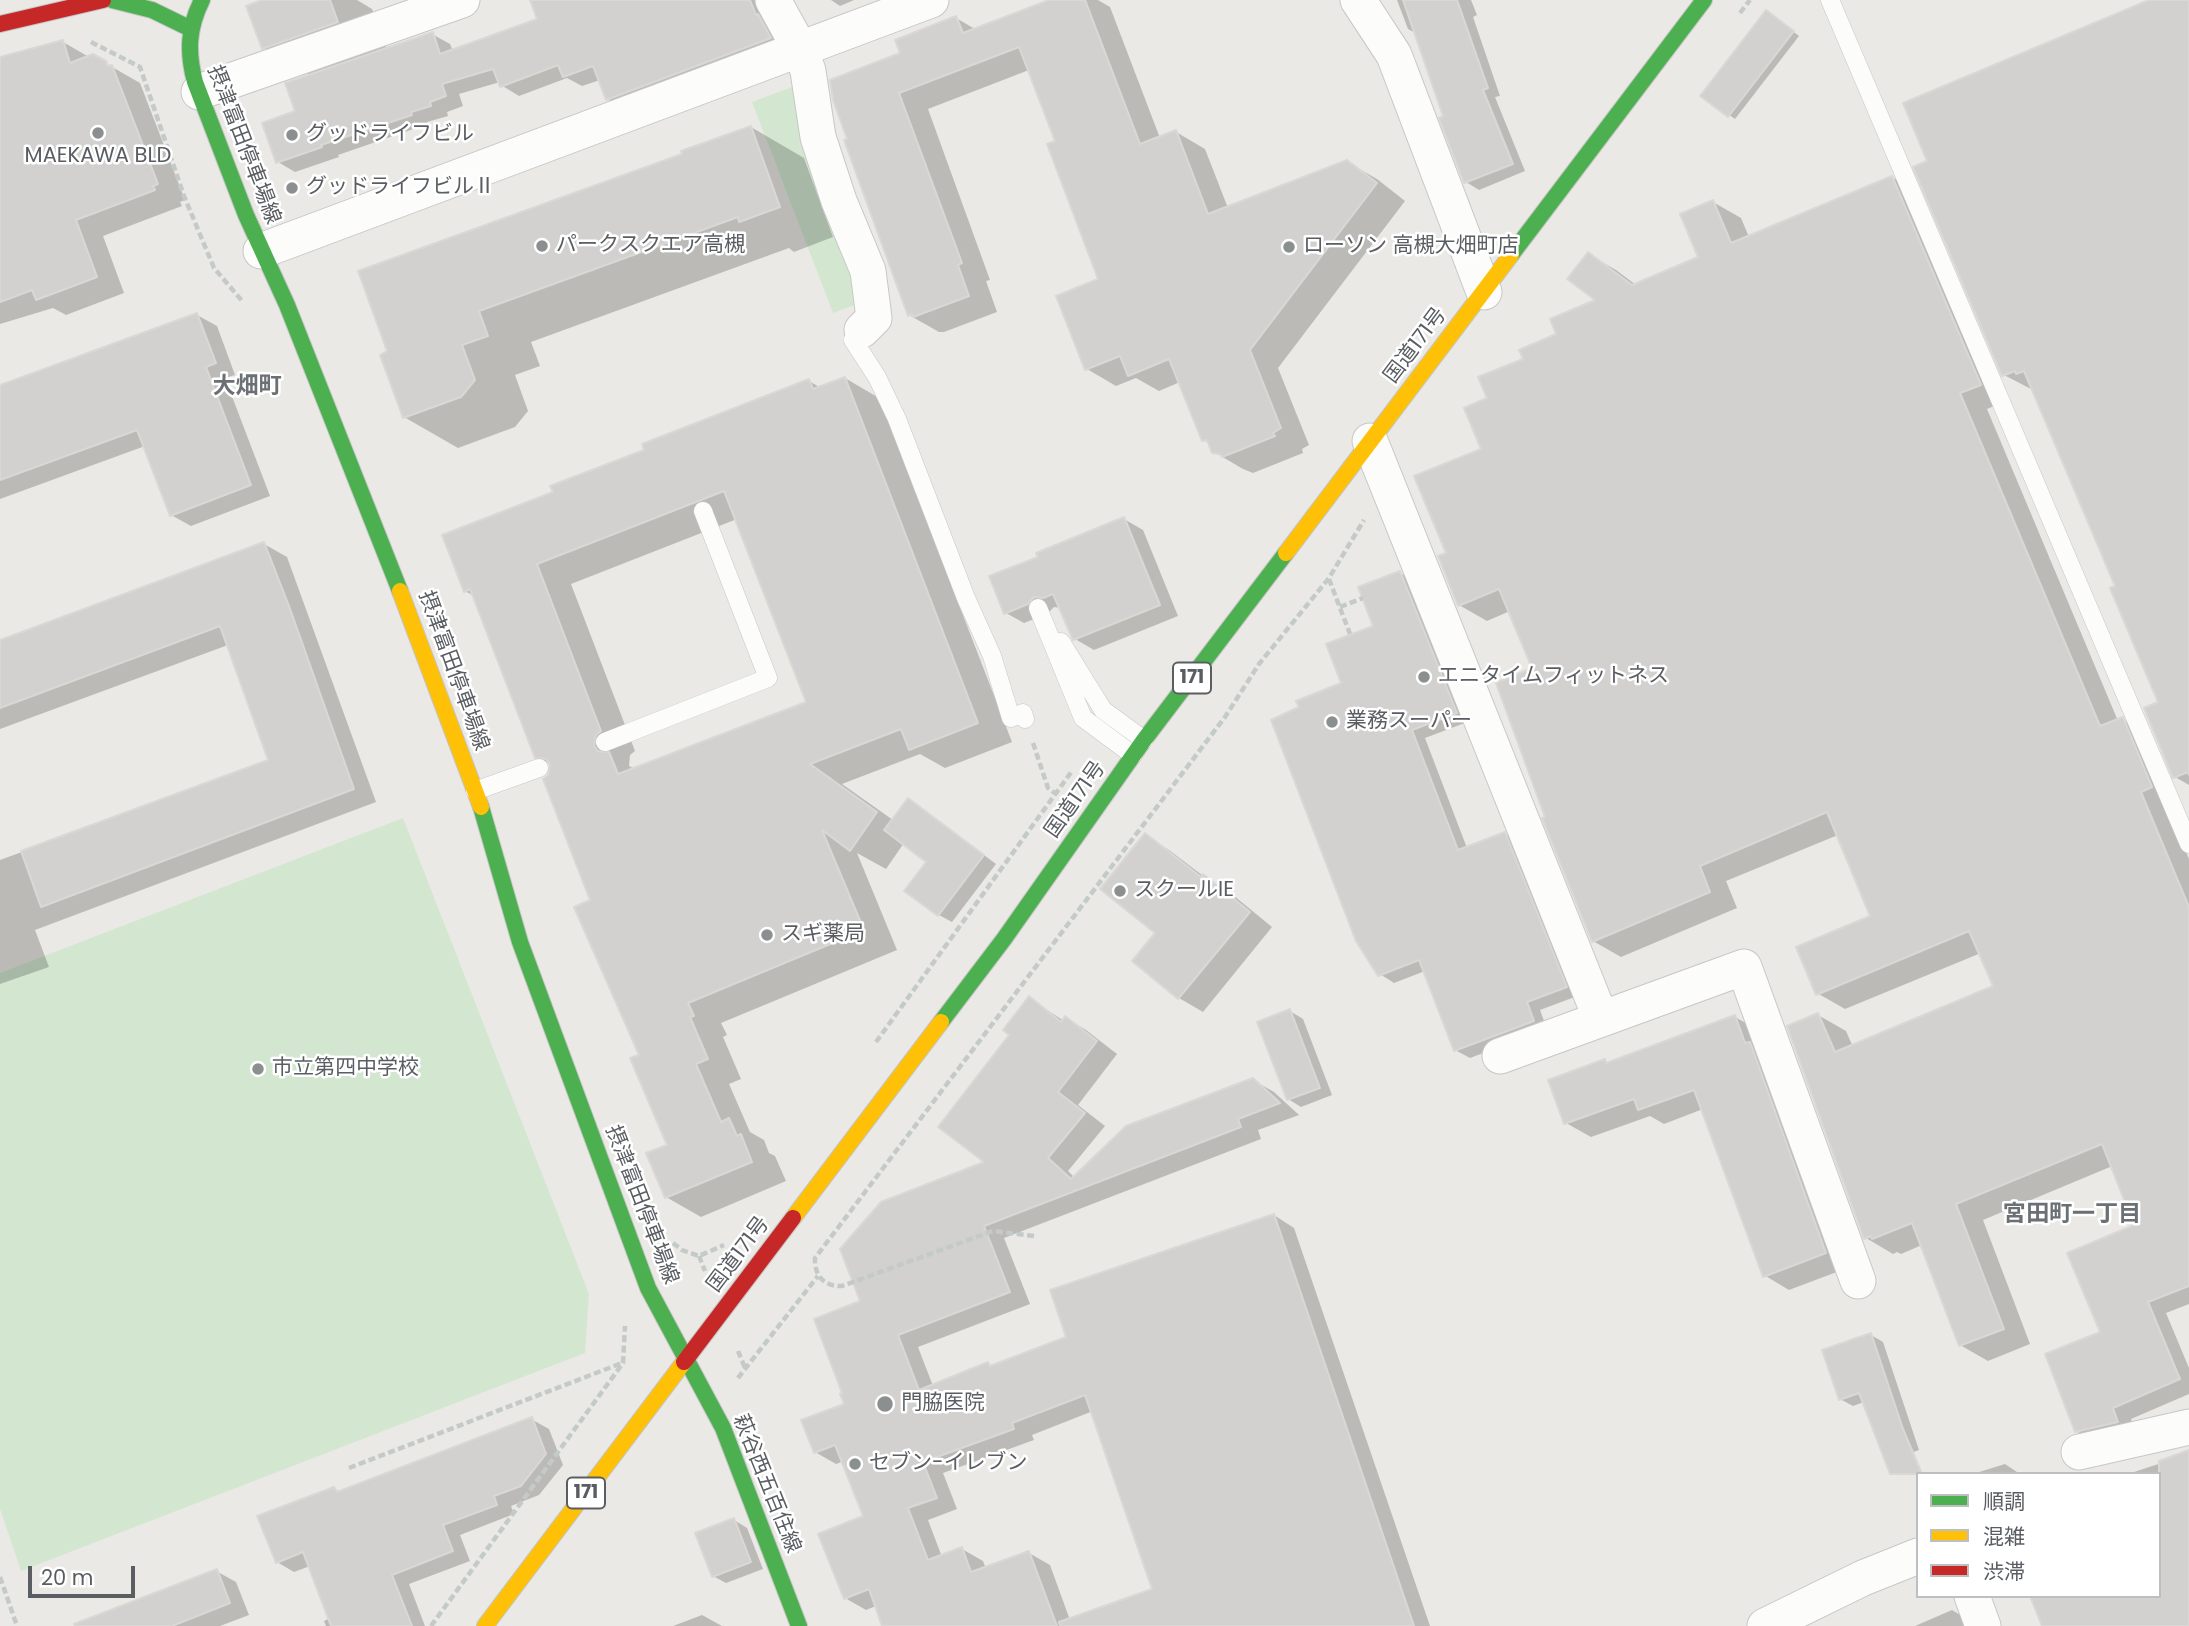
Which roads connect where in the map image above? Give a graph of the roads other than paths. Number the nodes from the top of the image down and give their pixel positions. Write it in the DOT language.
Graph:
graph roads {
  1 [pos="119,0"];
  2 [pos="202,0"];
  3 [pos="462,0"];
  4 [pos="773,0"];
  5 [pos="931,0"];
  6 [pos="1358,0"];
  7 [pos="1703,0"];
  8 [pos="1830,0"];
  9 [pos="0,24"];
  10 [pos="189,28"];
  11 [pos="801,51"];
  12 [pos="199,92"];
  13 [pos="261,251"];
  14 [pos="1483,292"];
  15 [pos="862,330"];
  16 [pos="1370,441"];
  17 [pos="703,512"];
  18 [pos="1025,719"];
  19 [pos="1144,740"];
  20 [pos="605,742"];
  21 [pos="1133,755"];
  22 [pos="538,768"];
  23 [pos="475,791"];
  24 [pos="2189,844"];
  25 [pos="1601,1019"];
  26 [pos="1500,1056"];
  27 [pos="1858,1281"];
  28 [pos="686,1360"];
  29 [pos="2189,1427"];
  30 [pos="2080,1452"];
  31 [pos="1916,1557"];
  32 [pos="1973,1598"];
  33 [pos="485,1626"];
  34 [pos="799,1626"];
  35 [pos="1765,1626"];
  36 [pos="1983,1626"];
  1 -- 9 [label="main road"];
  1 -- 10 [label="main road"];
  2 -- 10 [label="main road, 摂津富田停車場線"];
  3 -- 12 [label="street"];
  4 -- 11 [label="street"];
  5 -- 11 [label="street"];
  6 -- 14 [label="street"];
  7 -- 14 [label="main road, 国道171号 / 171"];
  8 -- 24 [label="lane"];
  10 -- 12 [label="main road, 摂津富田停車場線"];
  11 -- 13 [label="street"];
  11 -- 15 [label="street"];
  12 -- 13 [label="main road, 摂津富田停車場線"];
  13 -- 23 [label="main road, 摂津富田停車場線"];
  14 -- 16 [label="main road, 国道171号 / 171"];
  15 -- 18 [label="lane"];
  16 -- 19 [label="main road, 国道171号 / 171"];
  16 -- 25 [label="street"];
  17 -- 20 [label="lane"];
  19 -- 21 [label="main road, 国道171号 / 171"];
  19 -- 21 [label="lane"];
  21 -- 28 [label="main road, 国道171号 / 171"];
  22 -- 23 [label="lane"];
  23 -- 28 [label="main road, 摂津富田停車場線"];
  25 -- 26 [label="street"];
  25 -- 27 [label="street"];
  28 -- 33 [label="main road, 国道171号 / 171"];
  28 -- 34 [label="main road, 萩谷西五百住線"];
  29 -- 30 [label="street"];
  31 -- 35 [label="street"];
  32 -- 36 [label="street"];
}
